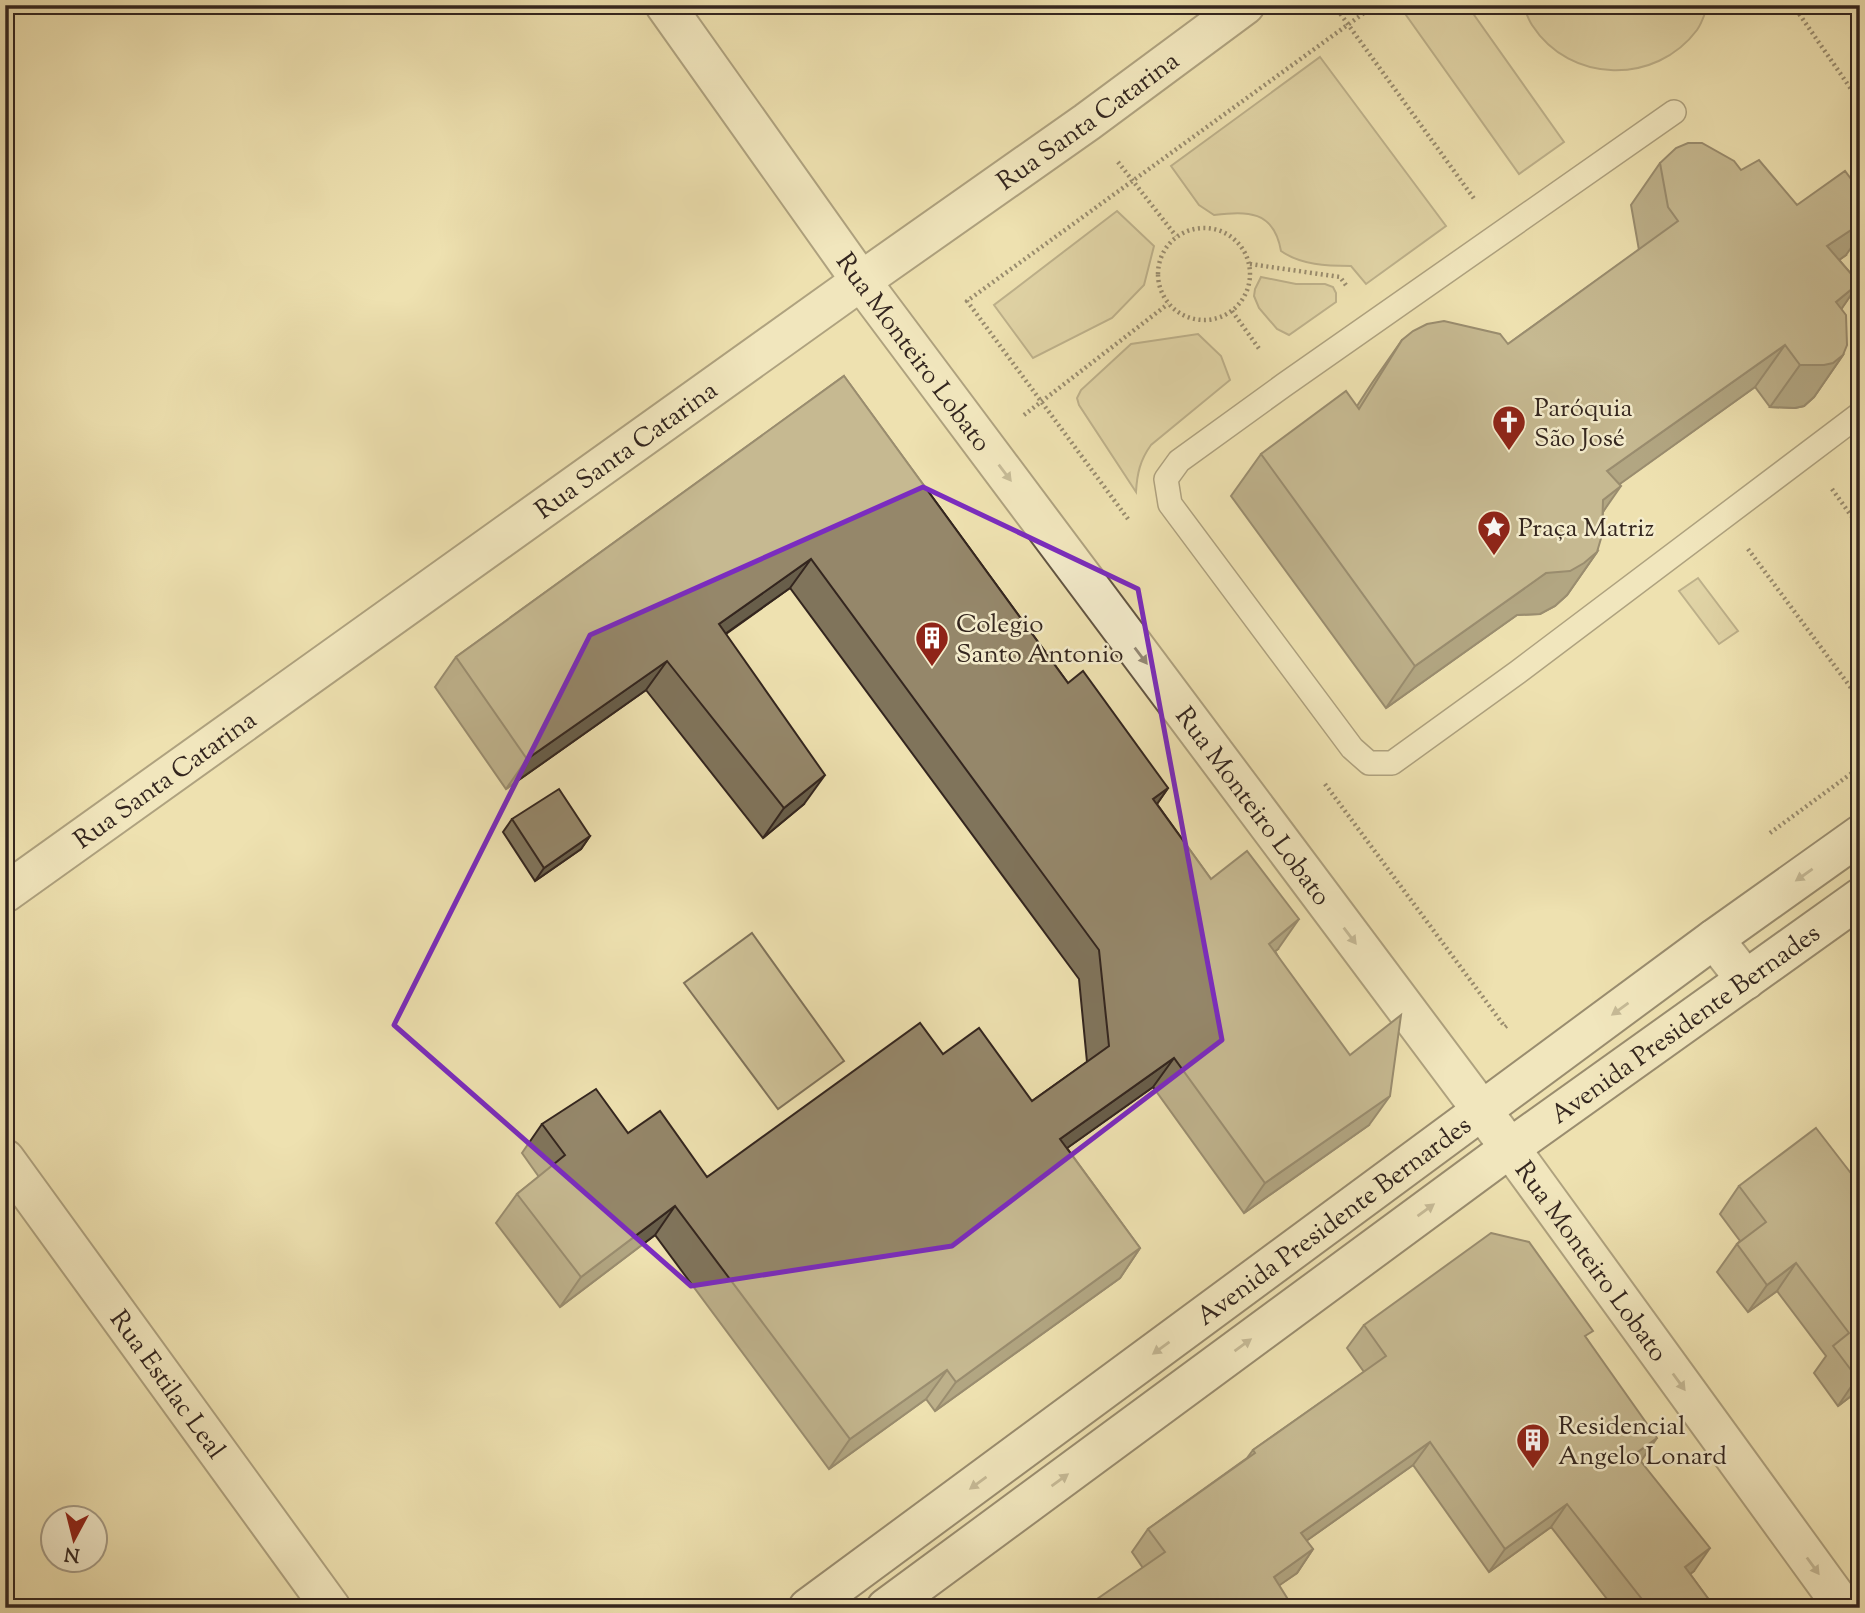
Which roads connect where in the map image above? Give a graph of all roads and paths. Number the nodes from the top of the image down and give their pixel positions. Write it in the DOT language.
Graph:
graph roads {
  1 [pos="665,5"];
  2 [pos="1245,5"];
  3 [pos="1334,5"];
  4 [pos="1375,5"];
  5 [pos="1793,5"];
  6 [pos="1349,25"];
  7 [pos="1860,102"];
  8 [pos="1674,112"];
  9 [pos="1087,122"];
  10 [pos="1500,234"];
  11 [pos="1176,236"];
  12 [pos="1250,264"];
  13 [pos="861,281"];
  14 [pos="1168,304"];
  15 [pos="1373,323"];
  16 [pos="1860,414"];
  17 [pos="983,443"];
  18 [pos="1724,516"];
  19 [pos="1860,700"];
  20 [pos="1860,835"];
  21 [pos="5,893"];
  22 [pos="1860,898"];
  23 [pos="1714,939"];
  24 [pos="1746,980"];
  25 [pos="1481,1111"];
  26 [pos="1510,1148"];
  27 [pos="5,1159"];
  28 [pos="901,1540"];
  29 [pos="926,1578"];
  30 [pos="331,1608"];
  31 [pos="808,1608"];
  32 [pos="886,1608"];
  33 [pos="1844,1608"];
  1 -- 13 [label="street, Rua Monteiro Lobato"];
  2 -- 9 [label="street, Rua Santa Catarina"];
  3 -- 6 [label="path"];
  4 -- 6 [label="path"];
  5 -- 7 [label="path"];
  6 -- 10 [label="path"];
  8 -- 10 [label="lane"];
  9 -- 11 [label="path"];
  9 -- 13 [label="street, Rua Santa Catarina"];
  10 -- 15 [label="lane"];
  11 -- 12 [label="path"];
  11 -- 14 [label="path"];
  12 -- 14 [label="path"];
  12 -- 15 [label="path"];
  13 -- 17 [label="street, Rua Monteiro Lobato"];
  13 -- 21 [label="street, Rua Santa Catarina"];
  14 -- 17 [label="path"];
  15 -- 18 [label="lane"];
  16 -- 18 [label="lane"];
  17 -- 25 [label="street, Rua Monteiro Lobato, one-way"];
  18 -- 19 [label="path"];
  20 -- 23 [label="street, Avenida Presidente Bernardes, one-way"];
  22 -- 24 [label="street, Avenida Presidente Bernades"];
  23 -- 24 [label="street"];
  23 -- 25 [label="street, Avenida Presidente Bernardes, one-way"];
  24 -- 26 [label="street, Avenida Presidente Bernades"];
  25 -- 26 [label="street, Rua Monteiro Lobato"];
  25 -- 28 [label="street, Avenida Presidente Bernardes, one-way"];
  29 -- 26 [label="street, Avenida Presidente Bernardes, one-way"];
  26 -- 33 [label="street, Rua Monteiro Lobato, one-way"];
  27 -- 30 [label="street, Rua Estilac Leal"];
  28 -- 29 [label="street"];
  28 -- 31 [label="street, Avenida Presidente Bernardes"];
  29 -- 32 [label="street, Avenida Presidente Bernardes"];
}
